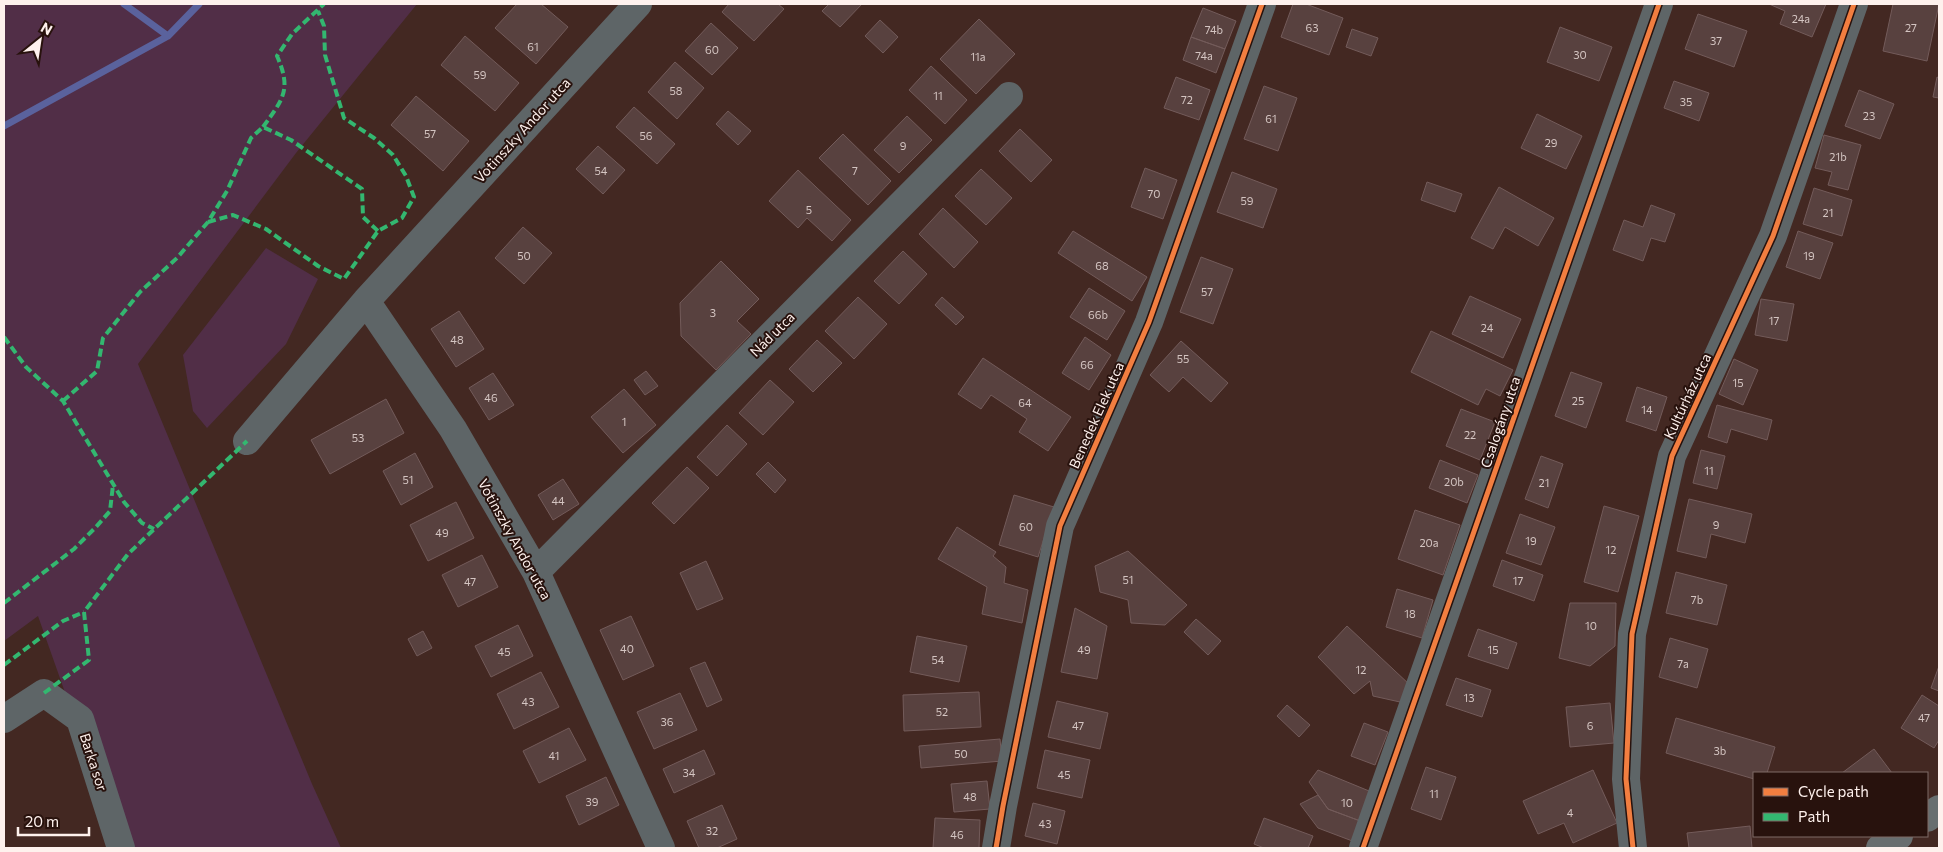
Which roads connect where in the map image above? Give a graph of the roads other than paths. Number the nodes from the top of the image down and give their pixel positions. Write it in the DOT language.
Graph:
graph roads {
  1 [pos="638,4"];
  2 [pos="1262,4"];
  3 [pos="1659,4"];
  4 [pos="1854,4"];
  5 [pos="1009,96"];
  6 [pos="366,301"];
  7 [pos="247,441"];
  8 [pos="536,572"];
  9 [pos="4,719"];
  10 [pos="1939,809"];
  11 [pos="1928,817"];
  12 [pos="1897,837"];
  13 [pos="121,848"];
  14 [pos="661,848"];
  15 [pos="996,848"];
  16 [pos="1363,848"];
  17 [pos="1633,848"];
  18 [pos="1880,848"];
  1 -- 6 [label="street, Votinszky Andor utca"];
  2 -- 15 [label="street, Benedek Elek utca"];
  3 -- 16 [label="street, Csalogány utca"];
  4 -- 17 [label="street, Kultúrház utca"];
  5 -- 8 [label="street, Nád utca"];
  6 -- 7 [label="street, Votinszky Andor utca"];
  6 -- 8 [label="street, Votinszky Andor utca"];
  8 -- 14 [label="street, Votinszky Andor utca"];
  9 -- 13 [label="street, Barka sor"];
  10 -- 11 [label="main road"];
  12 -- 18 [label="main road"];
}
